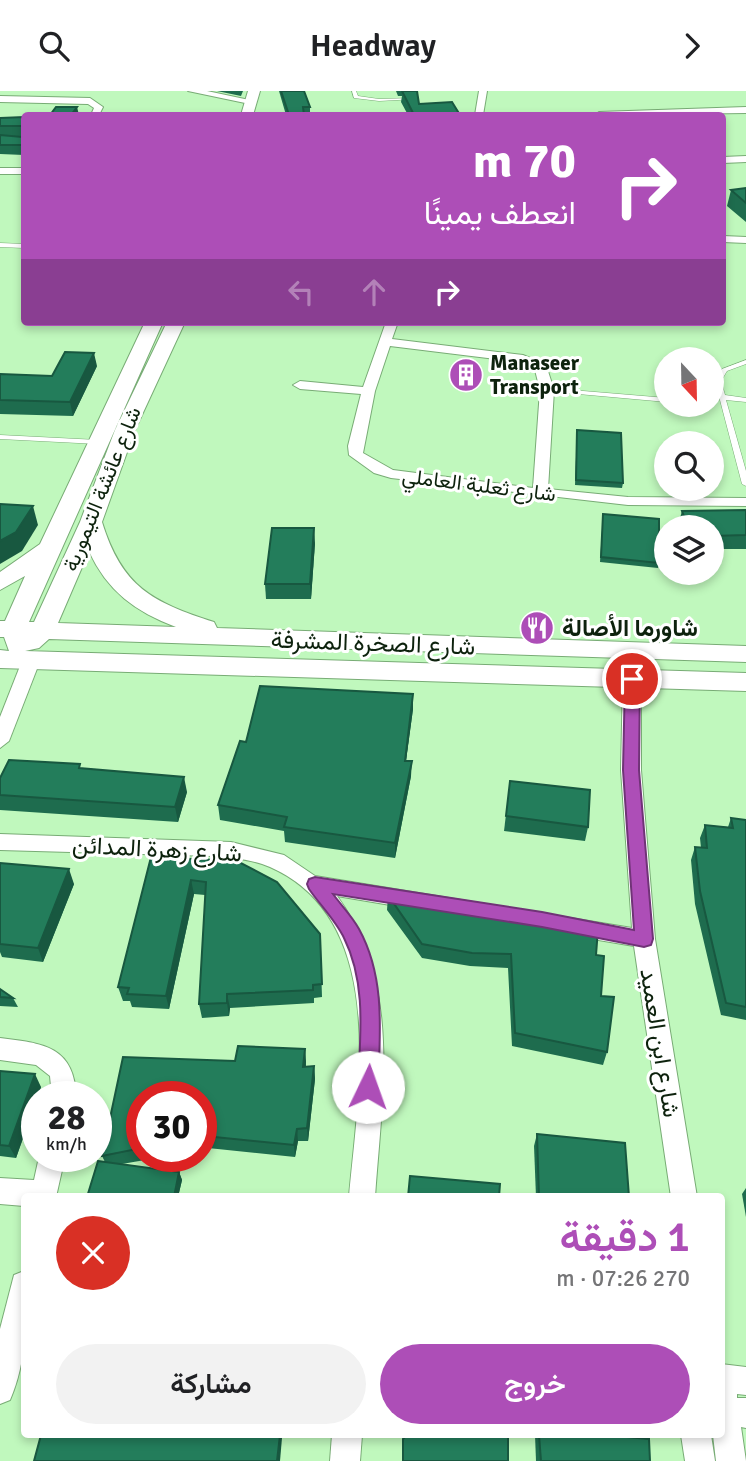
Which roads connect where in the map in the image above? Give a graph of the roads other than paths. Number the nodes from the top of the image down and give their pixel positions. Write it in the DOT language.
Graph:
graph roads {
  1 [pos="95,91"];
  2 [pos="192,91"];
  3 [pos="354,91"];
  4 [pos="483,91"];
  5 [pos="252,96"];
  6 [pos="0,99"];
  7 [pos="418,99"];
  8 [pos="90,101"];
  9 [pos="746,110"];
  10 [pos="96,112"];
  11 [pos="480,112"];
  12 [pos="687,112"];
  13 [pos="746,159"];
  14 [pos="726,160"];
  15 [pos="0,171"];
  16 [pos="21,171"];
  17 [pos="726,239"];
  18 [pos="746,240"];
  19 [pos="0,245"];
  20 [pos="21,246"];
  21 [pos="152,326"];
  22 [pos="174,326"];
  23 [pos="391,326"];
  24 [pos="385,342"];
  25 [pos="746,362"];
  26 [pos="724,370"];
  27 [pos="300,384"];
  28 [pos="547,390"];
  29 [pos="368,391"];
  30 [pos="654,399"];
  31 [pos="724,400"];
  32 [pos="746,400"];
  33 [pos="724,404"];
  34 [pos="0,437"];
  35 [pos="98,442"];
  36 [pos="746,484"];
  37 [pos="540,493"];
  38 [pos="746,502"];
  39 [pos="91,522"];
  40 [pos="50,548"];
  41 [pos="0,583"];
  42 [pos="42,631"];
  43 [pos="245,639"];
  44 [pos="11,648"];
  45 [pos="746,654"];
  46 [pos="632,679"];
  47 [pos="746,682"];
  48 [pos="0,741"];
  49 [pos="0,842"];
  50 [pos="315,884"];
  51 [pos="644,939"];
  52 [pos="0,1049"];
  53 [pos="65,1081"];
  54 [pos="49,1172"];
  55 [pos="0,1191"];
  56 [pos="21,1193"];
  57 [pos="45,1193"];
  58 [pos="362,1193"];
  59 [pos="683,1193"];
  60 [pos="21,1301"];
  61 [pos="12,1348"];
  62 [pos="725,1378"];
  63 [pos="746,1381"];
  64 [pos="0,1390"];
  65 [pos="728,1405"];
  66 [pos="347,1438"];
  67 [pos="696,1438"];
  68 [pos="345,1461"];
  69 [pos="700,1461"];
  70 [pos="731,1461"];
  1 -- 8 [label="street"];
  2 -- 5 [label="street"];
  3 -- 7 [label="lane"];
  4 -- 11 [label="street"];
  6 -- 8 [label="street"];
  8 -- 10 [label="street"];
  9 -- 12 [label="street"];
  13 -- 14 [label="street"];
  15 -- 16 [label="street"];
  17 -- 18 [label="street"];
  19 -- 20 [label="lane"];
  21 -- 35 [label="main road, شارع عائشة التيمورية"];
  22 -- 39 [label="main road, شارع عائشة التيمورية"];
  23 -- 24 [label="street, شارع ثعلبة العاملي"];
  24 -- 28 [label="street"];
  24 -- 29 [label="street, شارع ثعلبة العاملي"];
  25 -- 26 [label="lane"];
  27 -- 29 [label="street"];
  28 -- 30 [label="lane"];
  28 -- 37 [label="street"];
  29 -- 37 [label="street, شارع ثعلبة العاملي"];
  31 -- 32 [label="lane"];
  33 -- 36 [label="lane"];
  34 -- 35 [label="lane"];
  35 -- 40 [label="main road, شارع عائشة التيمورية"];
  37 -- 38 [label="street, شارع ثعلبة العاملي"];
  39 -- 42 [label="main road, شارع عائشة التيمورية"];
  39 -- 43 [label="main road"];
  40 -- 41 [label="main road"];
  40 -- 44 [label="main road, شارع عائشة التيمورية"];
  42 -- 43 [label="main road, شارع الصخرة المشرفة"];
  42 -- 44 [label="main road, شارع الصخرة المشرفة"];
  43 -- 45 [label="main road, شارع الصخرة المشرفة"];
  44 -- 46 [label="main road, شارع الصخرة المشرفة"];
  44 -- 48 [label="street"];
  46 -- 47 [label="main road, شارع الصخرة المشرفة"];
  46 -- 51 [label="street, شارع ابن العميد"];
  49 -- 50 [label="street, شارع زهرة المدائن"];
  50 -- 51 [label="street"];
  50 -- 58 [label="street, شارع زهرة المدائن"];
  51 -- 59 [label="street, شارع ابن العميد"];
  52 -- 53 [label="street"];
  54 -- 57 [label="street"];
  55 -- 56 [label="street"];
  60 -- 61 [label="street"];
  61 -- 64 [label="street"];
  62 -- 63 [label="street"];
  65 -- 70 [label="street"];
  66 -- 68 [label="street"];
  67 -- 69 [label="street"];
}
